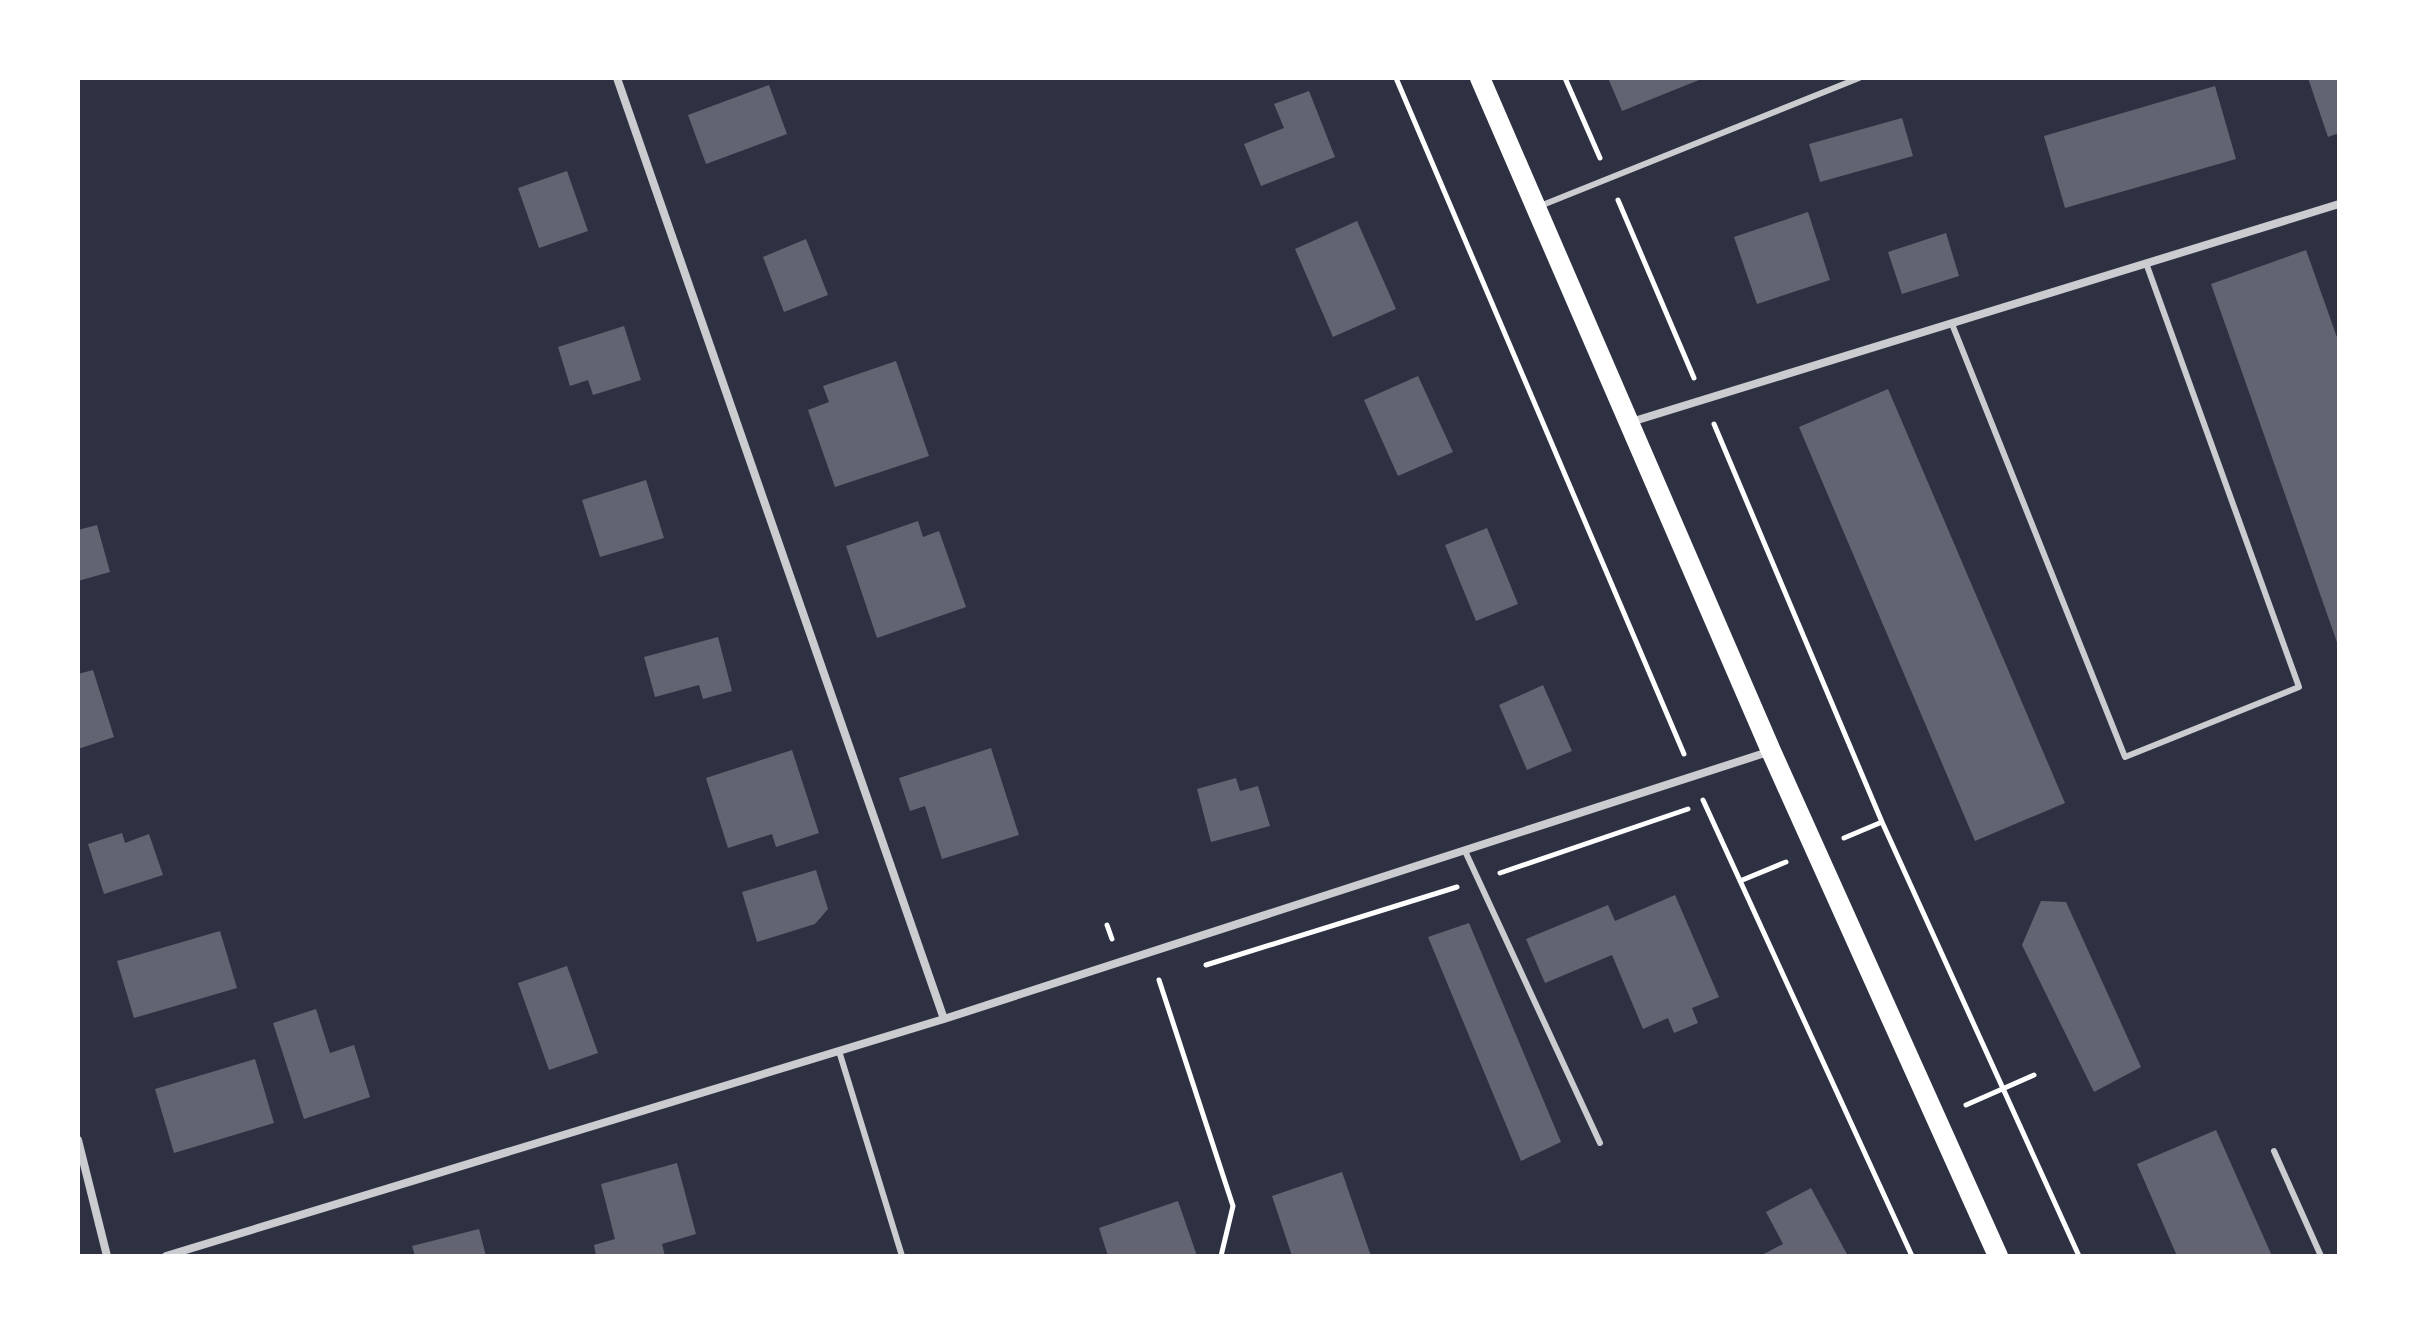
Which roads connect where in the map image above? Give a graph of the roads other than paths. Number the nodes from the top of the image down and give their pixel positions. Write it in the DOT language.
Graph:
graph roads {
  1 [pos="617,78"];
  2 [pos="1480,78"];
  3 [pos="1859,78"];
  4 [pos="2339,204"];
  5 [pos="1536,207"];
  6 [pos="2146,263"];
  7 [pos="1952,324"];
  8 [pos="1630,422"];
  9 [pos="1771,751"];
  10 [pos="1465,851"];
  11 [pos="944,1019"];
  12 [pos="839,1051"];
  13 [pos="78,1140"];
  14 [pos="1600,1143"];
  15 [pos="2274,1151"];
  16 [pos="107,1256"];
  17 [pos="166,1256"];
  18 [pos="902,1256"];
  19 [pos="1998,1256"];
  20 [pos="2321,1256"];
  1 -- 11 [label="street"];
  2 -- 5 [label="main road"];
  3 -- 5 [label="lane"];
  4 -- 6 [label="street"];
  5 -- 8 [label="main road"];
  6 -- 7 [label="street"];
  6 -- 7 [label="lane"];
  7 -- 8 [label="street"];
  8 -- 9 [label="main road"];
  9 -- 10 [label="street"];
  9 -- 19 [label="main road"];
  10 -- 11 [label="street"];
  10 -- 14 [label="lane"];
  11 -- 12 [label="street"];
  12 -- 17 [label="street"];
  12 -- 18 [label="lane"];
  13 -- 16 [label="street"];
  15 -- 20 [label="lane"];
}
